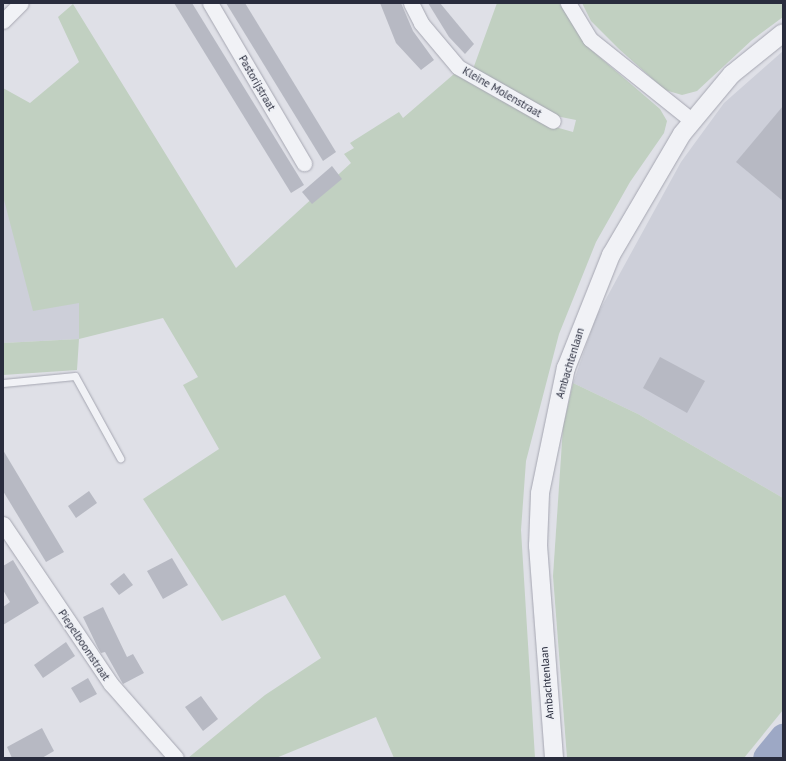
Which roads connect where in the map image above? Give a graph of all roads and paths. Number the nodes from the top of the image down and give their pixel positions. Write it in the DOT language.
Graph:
graph roads {
  1 [pos="21,3"];
  2 [pos="210,3"];
  3 [pos="411,3"];
  4 [pos="568,3"];
  5 [pos="3,21"];
  6 [pos="783,33"];
  7 [pos="691,120"];
  8 [pos="553,121"];
  9 [pos="304,163"];
  10 [pos="3,383"];
  11 [pos="120,458"];
  12 [pos="3,524"];
  13 [pos="176,758"];
  14 [pos="554,758"];
  1 -- 5 [label="street"];
  2 -- 9 [label="street, Pastorijstraat"];
  3 -- 8 [label="street, Kleine Molenstraat"];
  4 -- 7 [label="street"];
  6 -- 7 [label="street, Ambachtenlaan"];
  7 -- 14 [label="street, Ambachtenlaan"];
  10 -- 11 [label="lane"];
  12 -- 13 [label="street, Piepelboomstraat"];
}
